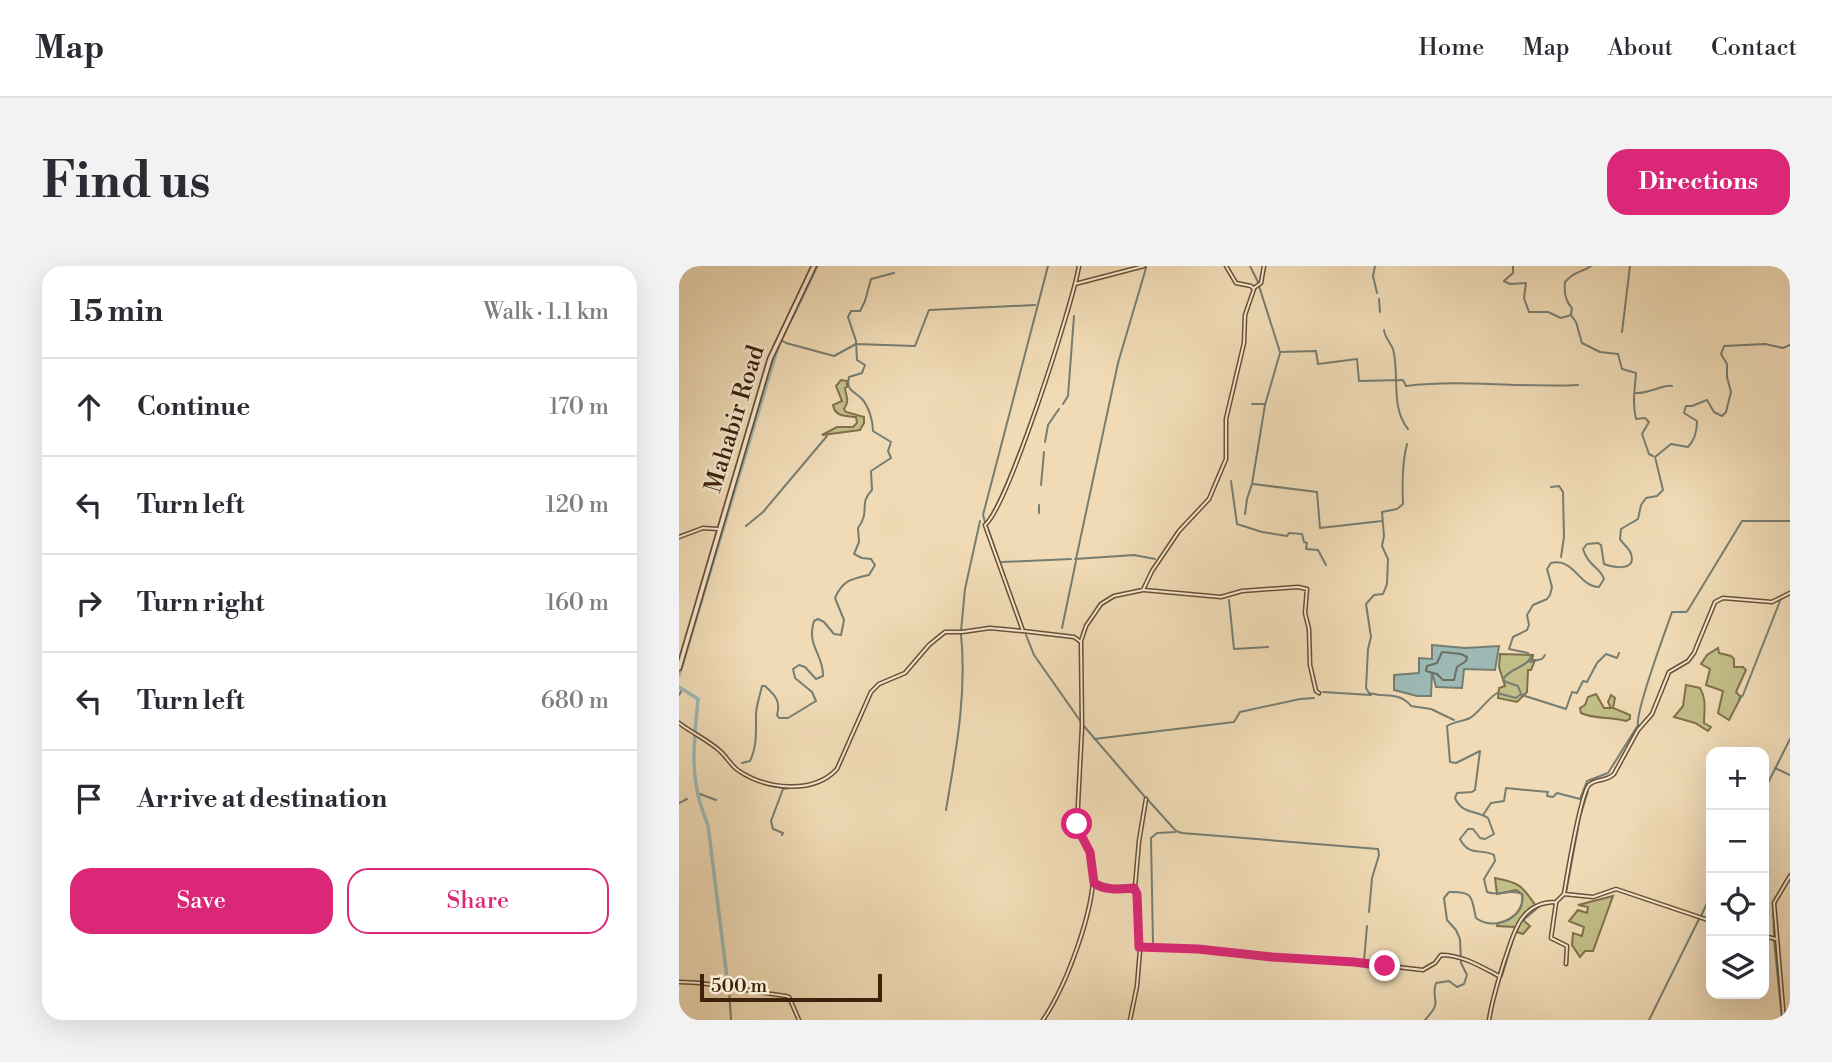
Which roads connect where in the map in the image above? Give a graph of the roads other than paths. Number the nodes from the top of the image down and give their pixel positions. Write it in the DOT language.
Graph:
graph roads {
  1 [pos="814,266"];
  2 [pos="1079,266"];
  3 [pos="1145,266"];
  4 [pos="1226,266"];
  5 [pos="1264,266"];
  6 [pos="1075,284"];
  7 [pos="1254,289"];
  8 [pos="720,529"];
  9 [pos="681,536"];
  10 [pos="683,541"];
  11 [pos="1143,590"];
  12 [pos="1790,593"];
  13 [pos="1023,631"];
  14 [pos="1081,642"];
  15 [pos="679,668"];
  16 [pos="1319,693"];
  17 [pos="679,723"];
  18 [pos="1146,799"];
  19 [pos="1790,876"];
  20 [pos="1094,883"];
  21 [pos="1134,888"];
  22 [pos="1564,894"];
  23 [pos="1556,902"];
  24 [pos="1706,919"];
  25 [pos="1769,937"];
  26 [pos="1776,939"];
  27 [pos="1139,947"];
  28 [pos="1566,964"];
  29 [pos="1499,976"];
  30 [pos="679,982"];
  31 [pos="799,1020"];
  32 [pos="1044,1020"];
  33 [pos="1130,1020"];
  34 [pos="1489,1020"];
  35 [pos="1784,1020"];
  1 -- 8 [label="street, Mahabir Road"];
  2 -- 6 [label="street"];
  3 -- 6 [label="street"];
  4 -- 7 [label="street"];
  5 -- 7 [label="street"];
  6 -- 13 [label="street"];
  7 -- 11 [label="street"];
  8 -- 9 [label="street"];
  8 -- 15 [label="street, Mahabir Road"];
  9 -- 10 [label="street"];
  11 -- 14 [label="street"];
  11 -- 16 [label="street"];
  12 -- 22 [label="street"];
  13 -- 14 [label="street"];
  13 -- 17 [label="street"];
  14 -- 20 [label="street"];
  18 -- 21 [label="street"];
  19 -- 26 [label="street"];
  20 -- 21 [label="street"];
  20 -- 32 [label="street"];
  21 -- 27 [label="street"];
  22 -- 23 [label="street"];
  22 -- 24 [label="street"];
  23 -- 28 [label="street"];
  23 -- 29 [label="street"];
  25 -- 26 [label="street"];
  26 -- 35 [label="street"];
  27 -- 29 [label="street"];
  27 -- 33 [label="street"];
  29 -- 34 [label="street"];
  30 -- 31 [label="street"];
}
